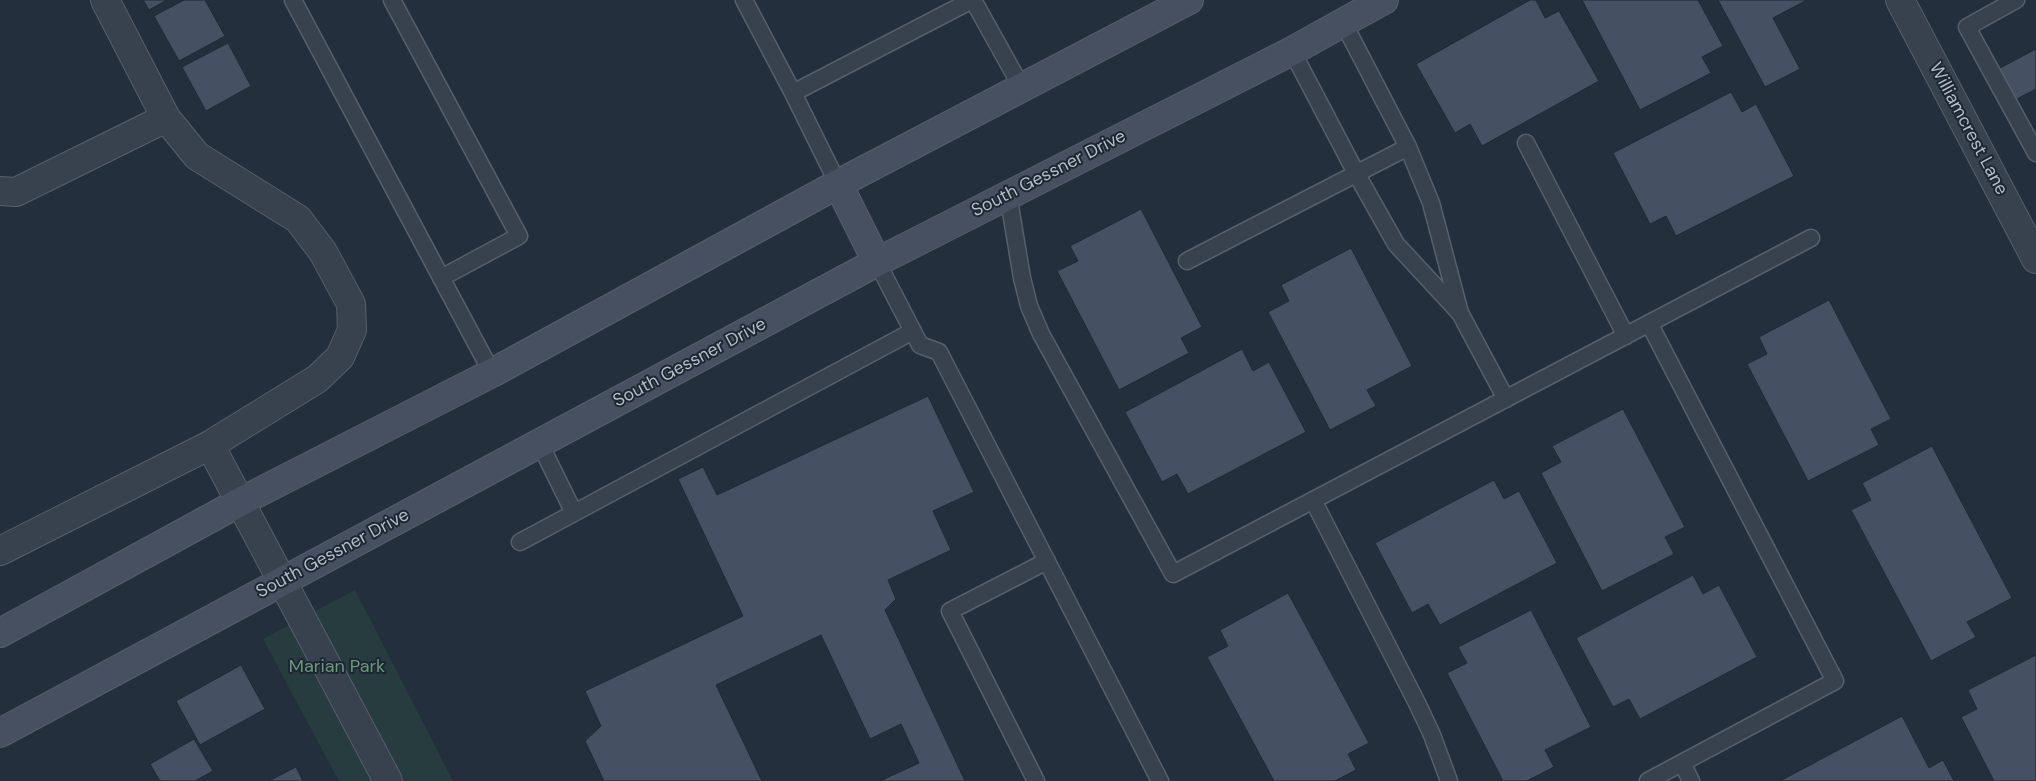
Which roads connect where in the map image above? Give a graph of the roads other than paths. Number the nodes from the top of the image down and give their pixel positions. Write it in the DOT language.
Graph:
graph roads {
  1 [pos="105,0"];
  2 [pos="292,0"];
  3 [pos="392,0"];
  4 [pos="972,0"];
  5 [pos="1189,0"];
  6 [pos="1384,0"];
  7 [pos="1900,0"];
  8 [pos="2016,0"];
  9 [pos="750,2"];
  10 [pos="1344,22"];
  11 [pos="1292,51"];
  12 [pos="1022,88"];
  13 [pos="793,93"];
  14 [pos="166,118"];
  15 [pos="1526,143"];
  16 [pos="1408,147"];
  17 [pos="2036,153"];
  18 [pos="1356,173"];
  19 [pos="838,184"];
  20 [pos="0,191"];
  21 [pos="1008,194"];
  22 [pos="1811,238"];
  23 [pos="2036,259"];
  24 [pos="1187,261"];
  25 [pos="878,262"];
  26 [pos="441,278"];
  27 [pos="1460,312"];
  28 [pos="1649,323"];
  29 [pos="913,331"];
  30 [pos="1626,336"];
  31 [pos="492,373"];
  32 [pos="1506,399"];
  33 [pos="540,444"];
  34 [pos="210,445"];
  35 [pos="1313,500"];
  36 [pos="240,502"];
  37 [pos="574,513"];
  38 [pos="520,542"];
  39 [pos="0,551"];
  40 [pos="1046,560"];
  41 [pos="282,582"];
  42 [pos="0,633"];
  43 [pos="0,733"];
  44 [pos="1682,763"];
  45 [pos="388,781"];
  46 [pos="1036,781"];
  47 [pos="1160,781"];
  48 [pos="1449,781"];
  49 [pos="1648,781"];
  50 [pos="1691,781"];
  1 -- 14 [label="street"];
  2 -- 26 [label="lane"];
  3 -- 26 [label="lane"];
  4 -- 12 [label="lane"];
  4 -- 13 [label="lane"];
  5 -- 12 [label="main road"];
  6 -- 10 [label="main road, South Gessner Drive"];
  7 -- 23 [label="street, Williamcrest Lane"];
  8 -- 17 [label="lane"];
  9 -- 13 [label="lane"];
  10 -- 11 [label="main road, South Gessner Drive"];
  10 -- 16 [label="lane"];
  11 -- 18 [label="lane"];
  11 -- 21 [label="main road, South Gessner Drive"];
  12 -- 19 [label="main road"];
  13 -- 19 [label="lane"];
  14 -- 20 [label="street"];
  14 -- 34 [label="street"];
  15 -- 30 [label="lane"];
  16 -- 18 [label="lane"];
  16 -- 27 [label="lane"];
  18 -- 24 [label="lane"];
  18 -- 27 [label="lane"];
  19 -- 25 [label="main road"];
  19 -- 31 [label="main road"];
  21 -- 25 [label="main road, South Gessner Drive"];
  21 -- 35 [label="lane"];
  22 -- 28 [label="lane"];
  25 -- 29 [label="lane"];
  25 -- 33 [label="main road, South Gessner Drive"];
  26 -- 31 [label="lane"];
  27 -- 32 [label="lane"];
  28 -- 30 [label="lane"];
  28 -- 44 [label="lane"];
  29 -- 37 [label="lane"];
  29 -- 40 [label="lane"];
  30 -- 32 [label="lane"];
  31 -- 36 [label="main road"];
  32 -- 35 [label="lane"];
  33 -- 37 [label="lane"];
  33 -- 41 [label="main road, South Gessner Drive"];
  34 -- 36 [label="street"];
  34 -- 39 [label="street"];
  35 -- 48 [label="lane"];
  36 -- 41 [label="street"];
  36 -- 42 [label="main road"];
  37 -- 38 [label="lane"];
  40 -- 46 [label="lane"];
  40 -- 47 [label="lane"];
  41 -- 43 [label="main road, South Gessner Drive"];
  41 -- 45 [label="street"];
  44 -- 49 [label="lane"];
  44 -- 50 [label="lane"];
}
